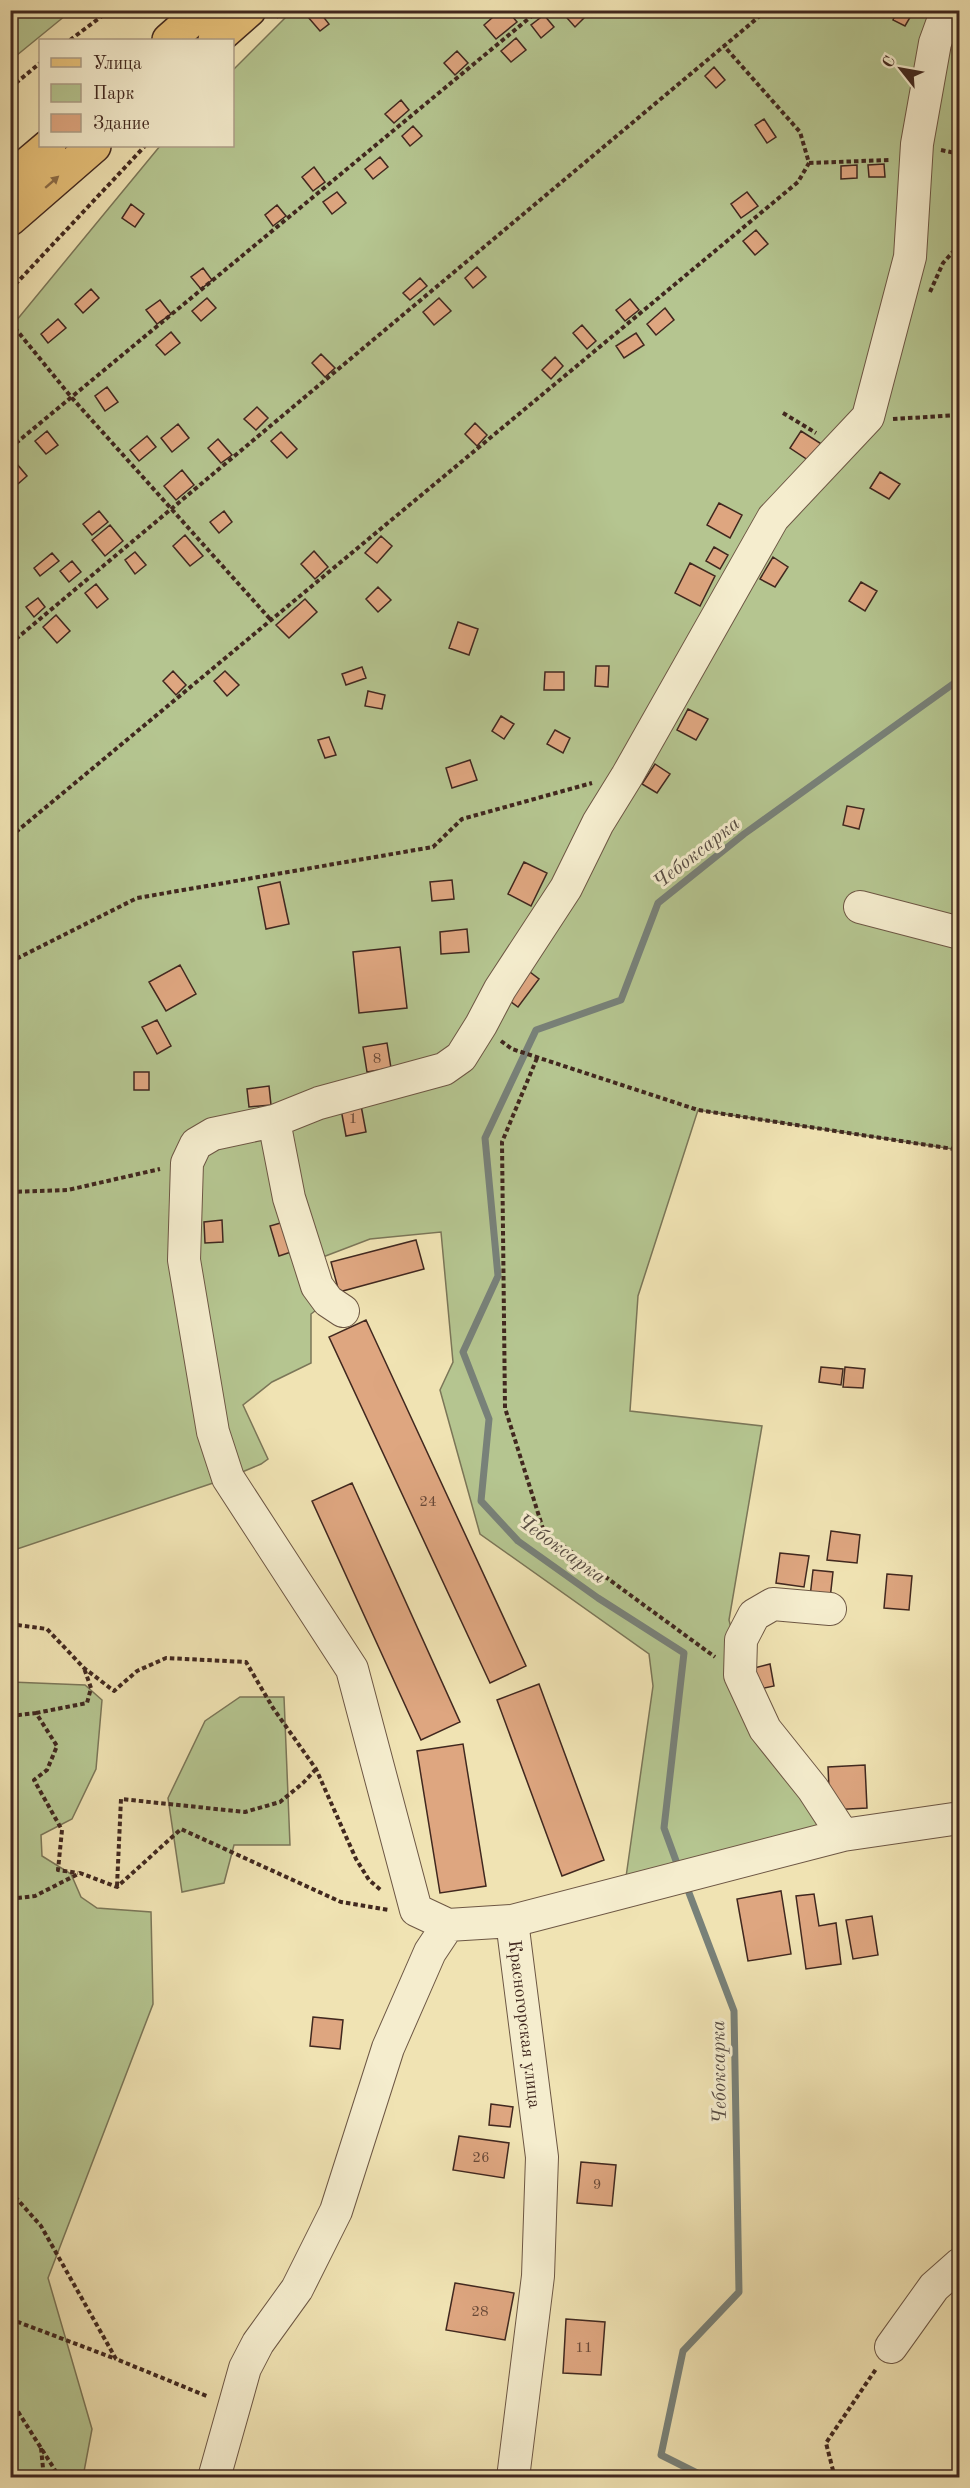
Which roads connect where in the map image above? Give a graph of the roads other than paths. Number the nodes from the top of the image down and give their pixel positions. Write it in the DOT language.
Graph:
graph roads {
  1 [pos="203,10"];
  2 [pos="249,10"];
  3 [pos="947,10"];
  4 [pos="170,39"];
  5 [pos="216,39"];
  6 [pos="48,147"];
  7 [pos="93,147"];
  8 [pos="10,179"];
  9 [pos="10,219"];
  10 [pos="860,907"];
  11 [pos="960,933"];
  12 [pos="274,1121"];
  13 [pos="343,1311"];
  14 [pos="830,1609"];
  15 [pos="960,1818"];
  16 [pos="843,1835"];
  17 [pos="512,1921"];
  18 [pos="448,1925"];
  19 [pos="960,2264"];
  20 [pos="891,2347"];
  21 [pos="214,2478"];
  22 [pos="513,2478"];
  1 -- 4 [label="main road"];
  2 -- 5 [label="main road"];
  3 -- 12 [label="street"];
  6 -- 8 [label="main road"];
  9 -- 7 [label="main road, one-way"];
  10 -- 11 [label="street"];
  12 -- 13 [label="street"];
  12 -- 18 [label="street"];
  14 -- 16 [label="street"];
  15 -- 16 [label="street, Красногорская улица"];
  16 -- 17 [label="street, Красногорская улица"];
  17 -- 18 [label="street"];
  17 -- 22 [label="street, Красногорская улица"];
  18 -- 21 [label="street"];
  19 -- 20 [label="street"];
}
